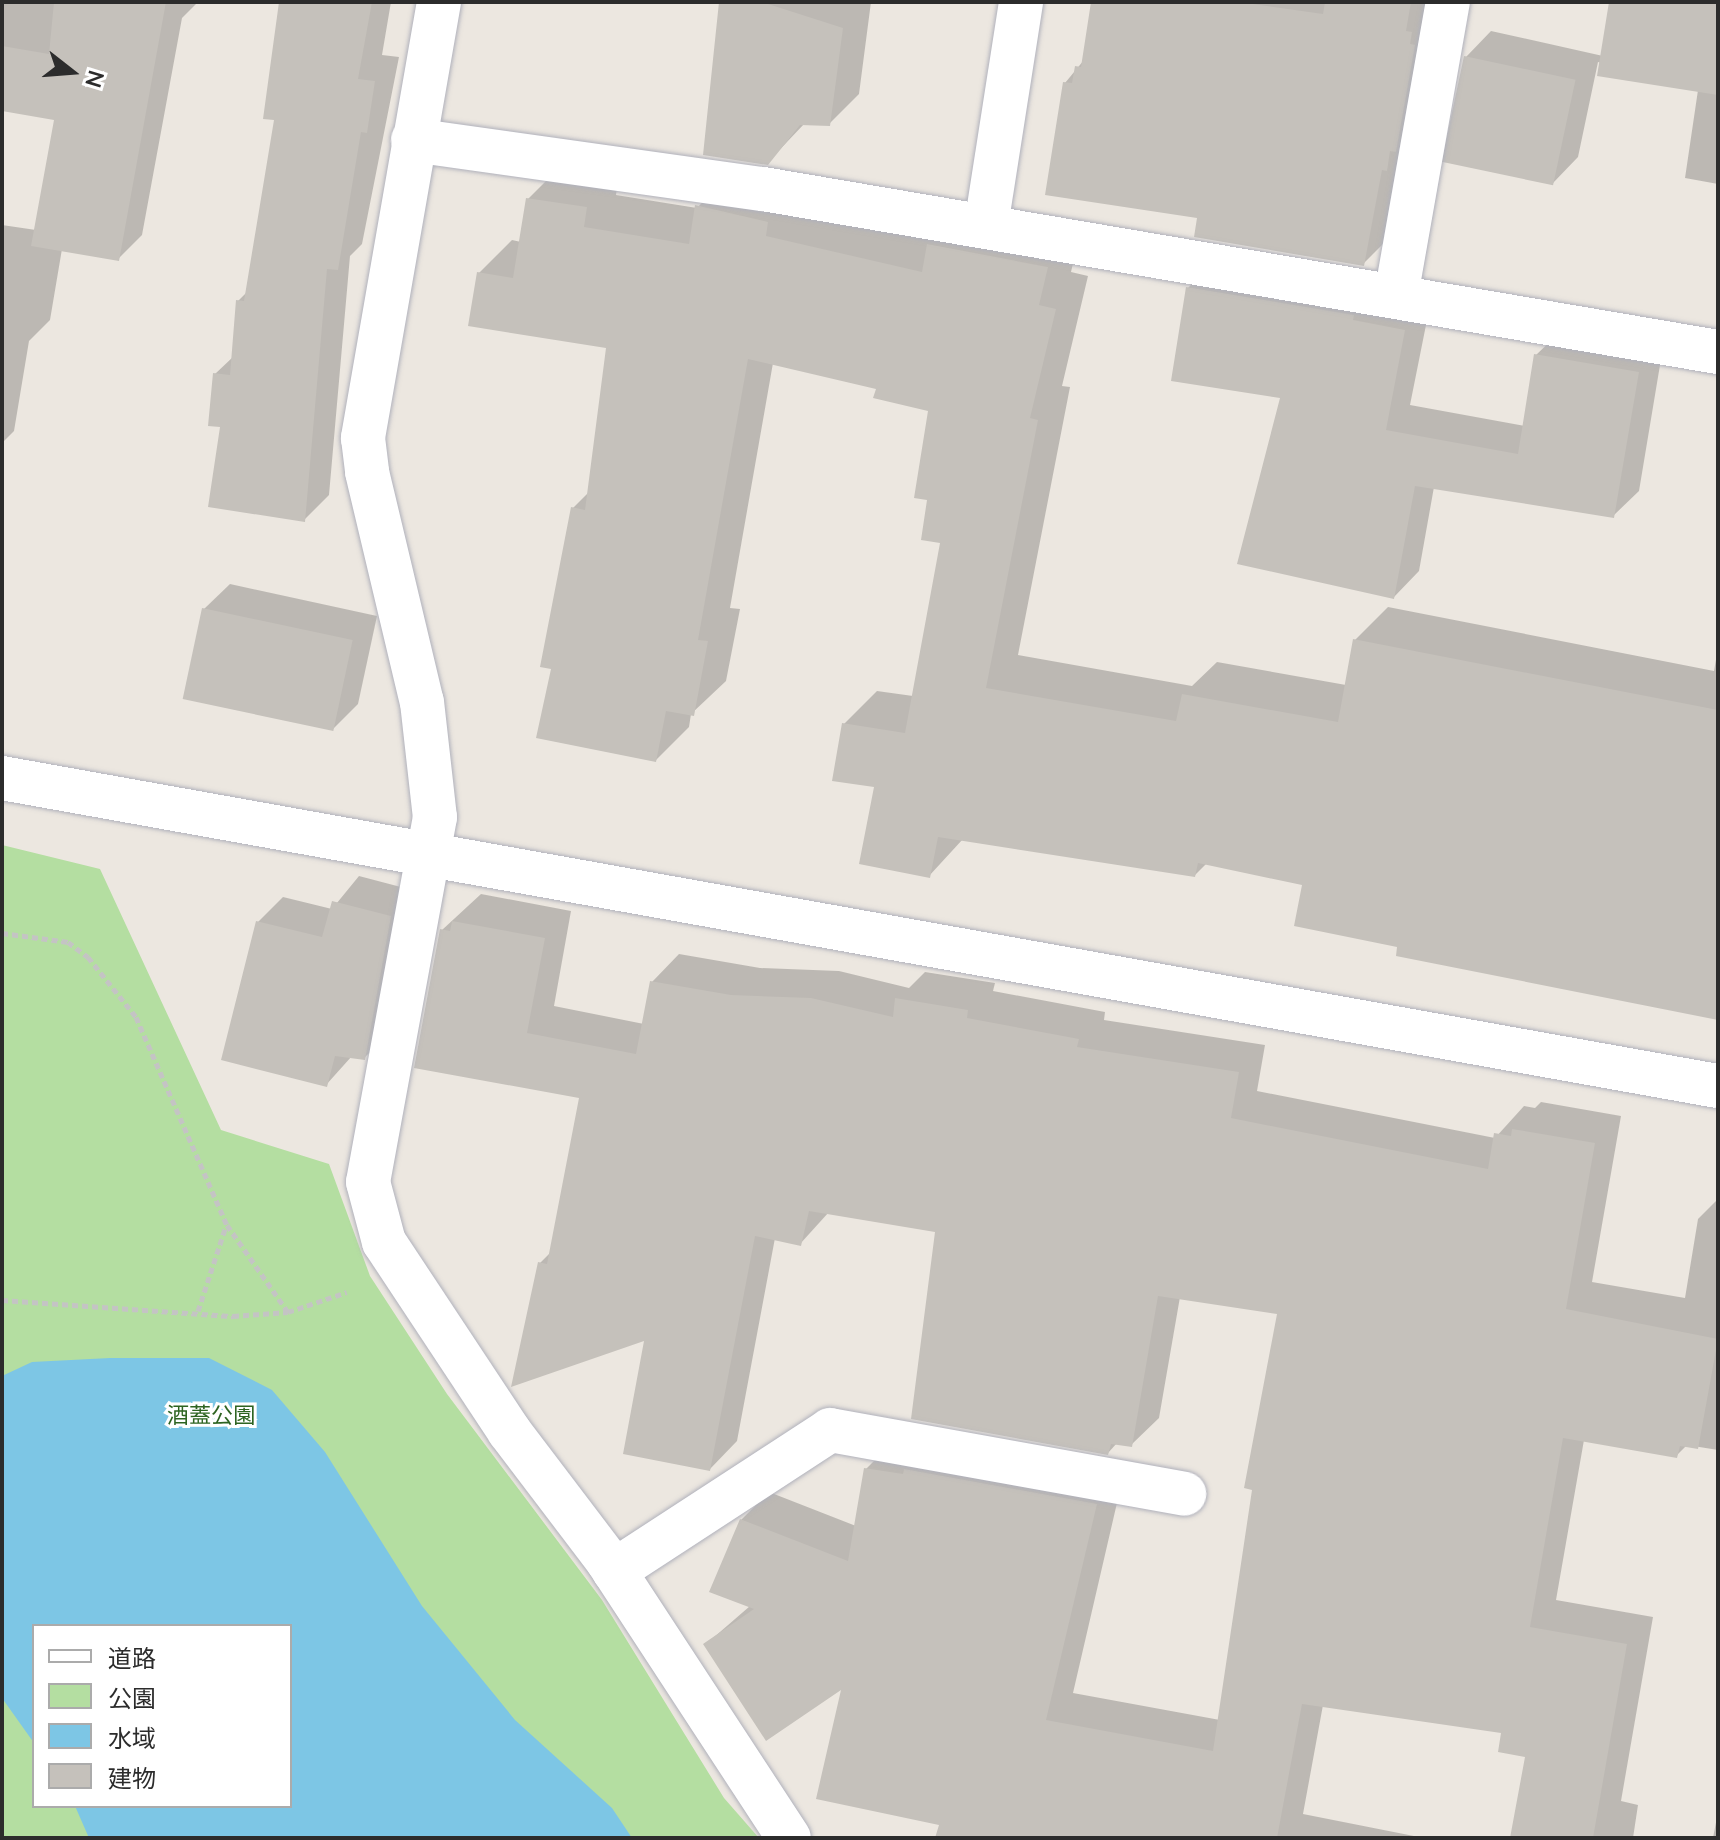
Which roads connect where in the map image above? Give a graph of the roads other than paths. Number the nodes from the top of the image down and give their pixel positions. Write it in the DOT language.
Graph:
graph roads {
  1 [pos="439,2"];
  2 [pos="1021,2"];
  3 [pos="1448,2"];
  4 [pos="413,140"];
  5 [pos="986,226"];
  6 [pos="1396,296"];
  7 [pos="1718,352"];
  8 [pos="2,778"];
  9 [pos="427,853"];
  10 [pos="1718,1086"];
  11 [pos="1184,1494"];
  12 [pos="614,1571"];
  13 [pos="789,1838"];
  1 -- 4 [label="street"];
  2 -- 5 [label="street"];
  3 -- 6 [label="street"];
  4 -- 5 [label="street"];
  4 -- 9 [label="street"];
  5 -- 6 [label="street"];
  6 -- 7 [label="street"];
  8 -- 9 [label="street"];
  9 -- 10 [label="street"];
  9 -- 12 [label="street"];
  11 -- 12 [label="street"];
  12 -- 13 [label="street"];
}
